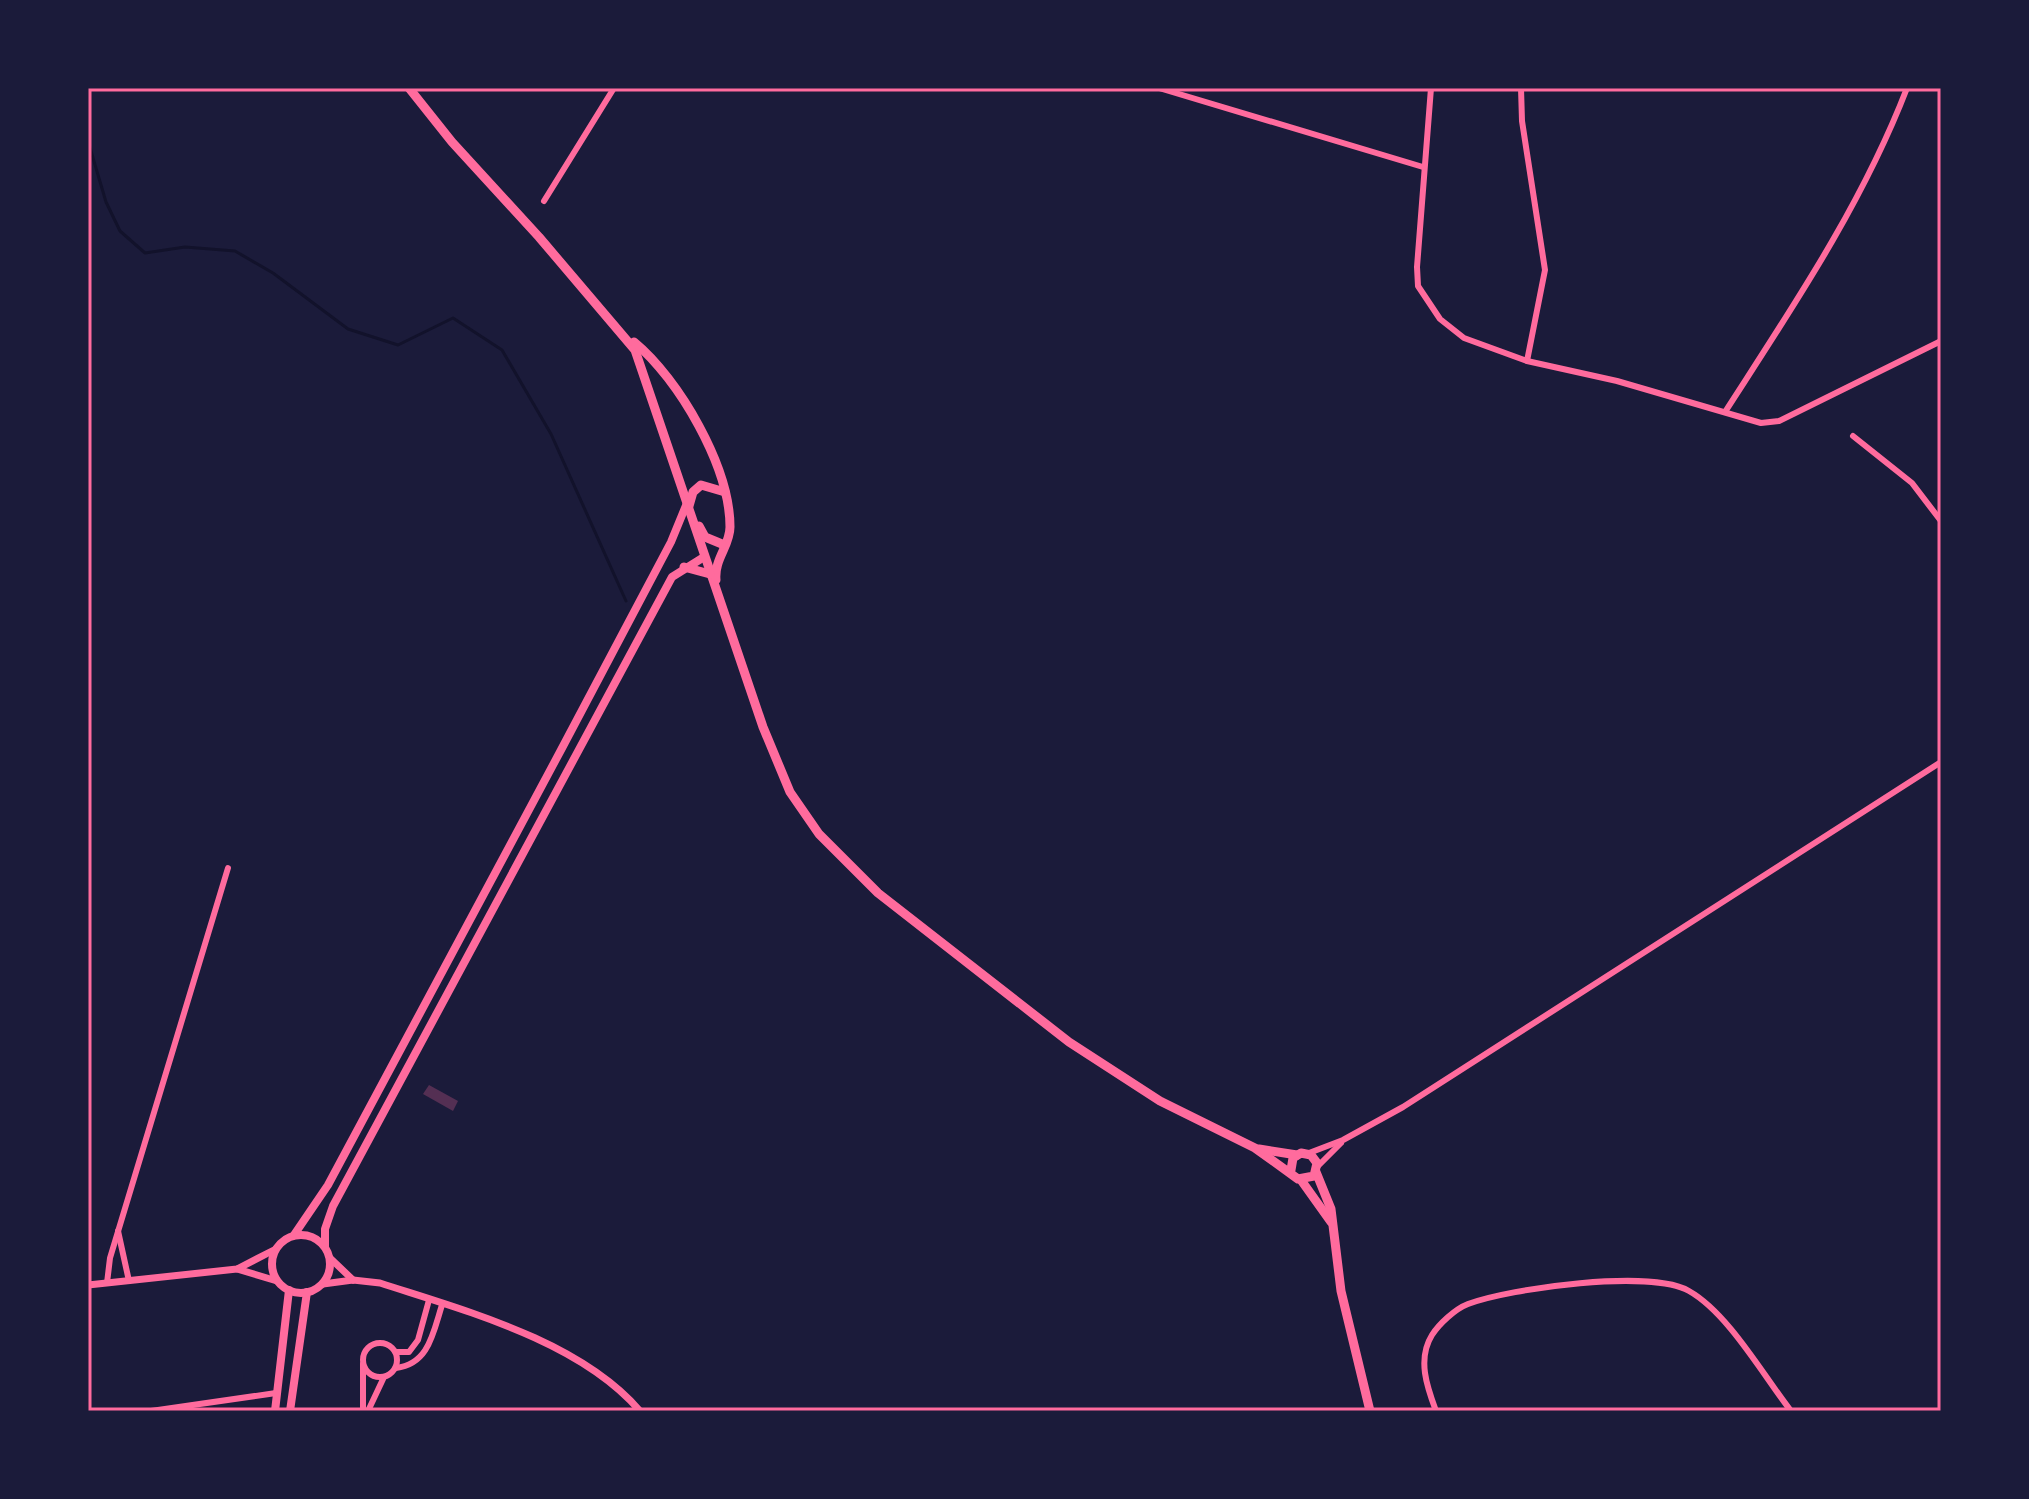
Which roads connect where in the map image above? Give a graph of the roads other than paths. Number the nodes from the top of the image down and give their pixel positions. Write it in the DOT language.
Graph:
graph roads {
  1 [pos="409,88"];
  2 [pos="614,88"];
  3 [pos="1159,88"];
  4 [pos="1431,88"];
  5 [pos="1521,88"];
  6 [pos="1907,88"];
  7 [pos="1423,167"];
  8 [pos="544,201"];
  9 [pos="625,335"];
  10 [pos="1941,341"];
  11 [pos="1527,361"];
  12 [pos="1725,412"];
  13 [pos="1853,436"];
  14 [pos="725,492"];
  15 [pos="688,503"];
  16 [pos="1941,521"];
  17 [pos="726,540"];
  18 [pos="704,557"];
  19 [pos="684,567"];
  20 [pos="710,574"];
  21 [pos="716,586"];
  22 [pos="1941,762"];
  23 [pos="228,868"];
  24 [pos="1343,1140"];
  25 [pos="1255,1148"];
  26 [pos="1301,1154"];
  27 [pos="1291,1170"];
  28 [pos="1317,1170"];
  29 [pos="1301,1180"];
  30 [pos="1331,1222"];
  31 [pos="118,1231"];
  32 [pos="294,1235"];
  33 [pos="325,1246"];
  34 [pos="274,1250"];
  35 [pos="330,1258"];
  36 [pos="237,1269"];
  37 [pos="353,1280"];
  38 [pos="129,1281"];
  39 [pos="277,1281"];
  40 [pos="107,1283"];
  41 [pos="323,1284"];
  42 [pos="88,1285"];
  43 [pos="289,1290"];
  44 [pos="307,1292"];
  45 [pos="429,1300"];
  46 [pos="442,1305"];
  47 [pos="396,1352"];
  48 [pos="363,1361"];
  49 [pos="396,1368"];
  50 [pos="384,1377"];
  51 [pos="276,1393"];
  52 [pos="151,1411"];
  53 [pos="159,1411"];
  54 [pos="275,1411"];
  55 [pos="290,1411"];
  56 [pos="366,1411"];
  57 [pos="640,1411"];
  58 [pos="1370,1411"];
  59 [pos="1436,1411"];
  60 [pos="1791,1411"];
  1 -- 9 [label="main road"];
  2 -- 8 [label="street"];
  3 -- 7 [label="street"];
  4 -- 7 [label="street"];
  5 -- 11 [label="street"];
  6 -- 12 [label="street"];
  7 -- 11 [label="street"];
  9 -- 14 [label="main road"];
  9 -- 15 [label="main road"];
  10 -- 12 [label="street"];
  11 -- 12 [label="street"];
  13 -- 16 [label="street"];
  14 -- 15 [label="main road"];
  14 -- 17 [label="main road"];
  15 -- 17 [label="main road"];
  15 -- 18 [label="main road"];
  15 -- 32 [label="main road"];
  17 -- 18 [label="main road"];
  17 -- 21 [label="main road"];
  18 -- 19 [label="main road"];
  18 -- 20 [label="main road"];
  19 -- 20 [label="main road"];
  19 -- 33 [label="main road"];
  20 -- 21 [label="main road"];
  21 -- 25 [label="main road"];
  22 -- 24 [label="street"];
  23 -- 31 [label="street"];
  24 -- 26 [label="street"];
  24 -- 28 [label="street"];
  25 -- 26 [label="main road"];
  25 -- 27 [label="main road"];
  26 -- 27 [label="main road"];
  26 -- 28 [label="main road"];
  27 -- 29 [label="main road"];
  28 -- 29 [label="main road"];
  28 -- 30 [label="main road"];
  29 -- 30 [label="main road"];
  30 -- 58 [label="main road"];
  31 -- 38 [label="street"];
  31 -- 40 [label="street"];
  32 -- 33 [label="main road"];
  32 -- 34 [label="main road"];
  33 -- 35 [label="main road"];
  34 -- 36 [label="street"];
  34 -- 39 [label="main road"];
  35 -- 37 [label="street"];
  35 -- 41 [label="main road"];
  36 -- 38 [label="street"];
  36 -- 39 [label="street"];
  37 -- 41 [label="street"];
  37 -- 45 [label="street"];
  38 -- 40 [label="street"];
  39 -- 43 [label="main road"];
  40 -- 42 [label="street"];
  41 -- 44 [label="main road"];
  43 -- 44 [label="main road"];
  43 -- 51 [label="main road"];
  44 -- 55 [label="main road"];
  45 -- 46 [label="street"];
  45 -- 47 [label="street"];
  46 -- 49 [label="street"];
  46 -- 57 [label="street"];
  47 -- 48 [label="street"];
  47 -- 49 [label="street"];
  48 -- 50 [label="street"];
  48 -- 56 [label="street"];
  49 -- 50 [label="street"];
  50 -- 56 [label="street"];
  51 -- 53 [label="street"];
  51 -- 54 [label="main road"];
  52 -- 53 [label="street"];
  59 -- 60 [label="street"];
}
